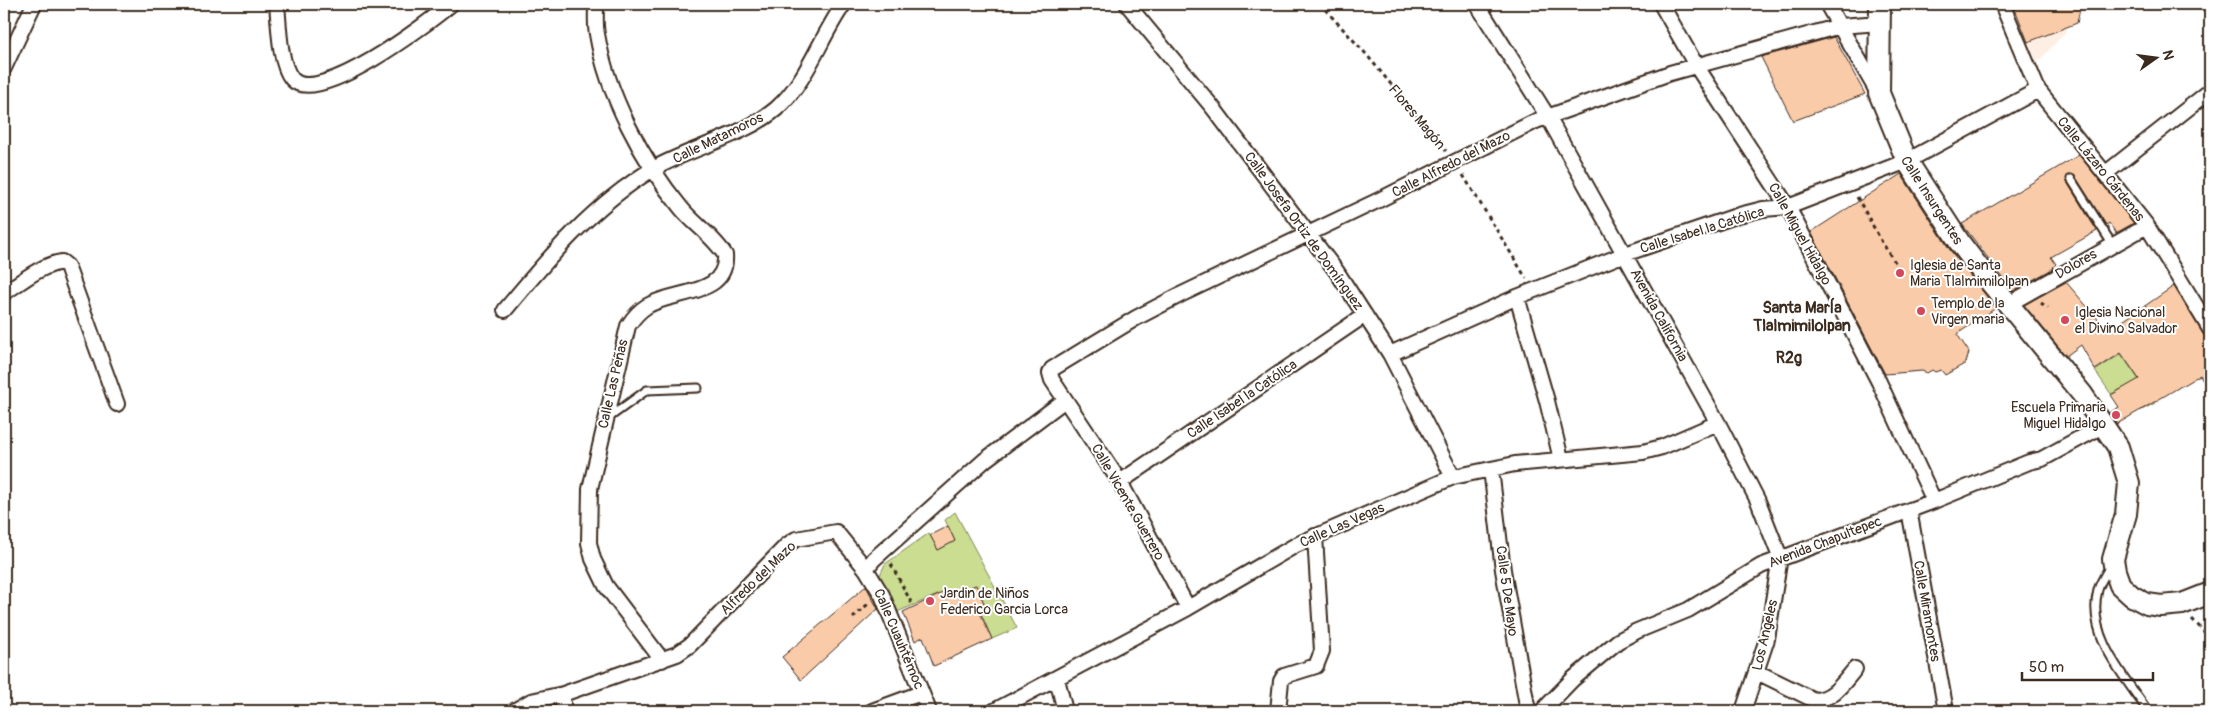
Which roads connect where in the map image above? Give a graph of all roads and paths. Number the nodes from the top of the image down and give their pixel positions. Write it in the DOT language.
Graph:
graph roads {
  1 [pos="34,4"];
  2 [pos="277,4"];
  3 [pos="451,4"];
  4 [pos="596,4"];
  5 [pos="844,4"];
  6 [pos="1127,4"];
  7 [pos="1320,4"];
  8 [pos="1477,4"];
  9 [pos="1661,4"];
  10 [pos="1827,4"];
  11 [pos="2002,4"];
  12 [pos="1880,13"];
  13 [pos="1840,26"];
  14 [pos="1697,67"];
  15 [pos="4,68"];
  16 [pos="2038,90"];
  17 [pos="2210,90"];
  18 [pos="1878,93"];
  19 [pos="1548,117"];
  20 [pos="1908,161"];
  21 [pos="1454,162"];
  22 [pos="654,169"];
  23 [pos="2106,173"];
  24 [pos="2072,179"];
  25 [pos="1849,184"];
  26 [pos="1788,208"];
  27 [pos="2146,226"];
  28 [pos="1307,234"];
  29 [pos="2112,244"];
  30 [pos="1625,254"];
  31 [pos="1902,273"];
  32 [pos="1534,290"];
  33 [pos="4,293"];
  34 [pos="1517,296"];
  35 [pos="2007,305"];
  36 [pos="505,310"];
  37 [pos="1365,315"];
  38 [pos="2210,329"];
  39 [pos="1390,354"];
  40 [pos="1050,373"];
  41 [pos="698,388"];
  42 [pos="1065,400"];
  43 [pos="117,404"];
  44 [pos="605,420"];
  45 [pos="1718,423"];
  46 [pos="2104,425"];
  47 [pos="1561,459"];
  48 [pos="1491,469"];
  49 [pos="1453,477"];
  50 [pos="1120,482"];
  51 [pos="1934,501"];
  52 [pos="1909,510"];
  53 [pos="1315,536"];
  54 [pos="883,551"];
  55 [pos="1780,557"];
  56 [pos="2114,559"];
  57 [pos="866,569"];
  58 [pos="880,592"];
  59 [pos="2210,593"];
  60 [pos="912,604"];
  61 [pos="2182,604"];
  62 [pos="1188,608"];
  63 [pos="853,618"];
  64 [pos="2210,638"];
  65 [pos="662,660"];
  66 [pos="1855,669"];
  67 [pos="1757,672"];
  68 [pos="1057,679"];
  69 [pos="921,693"];
  70 [pos="563,694"];
  71 [pos="514,711"];
  72 [pos="563,711"];
  73 [pos="872,711"];
  74 [pos="928,711"];
  75 [pos="994,711"];
  76 [pos="1065,711"];
  77 [pos="1278,711"];
  78 [pos="1528,711"];
  79 [pos="1542,711"];
  80 [pos="1743,711"];
  81 [pos="1946,711"];
  82 [pos="2148,711"];
  1 -- 15 [label="street"];
  2 -- 3 [label="street"];
  4 -- 22 [label="street, Calle Las Peñas"];
  5 -- 22 [label="street, Calle Matamoros"];
  6 -- 28 [label="street, Calle Josefa Ortiz de Domínguez"];
  7 -- 21 [label="path, Flores Magón"];
  8 -- 19 [label="street, Avenida California"];
  9 -- 14 [label="street, Calle Miguel Hidalgo"];
  10 -- 13 [label="street, Calle Insurgentes"];
  11 -- 16 [label="street, Calle Lázaro Cárdenas"];
  12 -- 13 [label="street, Calle Alfredo del Mazo"];
  12 -- 18 [label="main road"];
  13 -- 14 [label="street, Calle Alfredo del Mazo"];
  13 -- 18 [label="street, Calle Insurgentes"];
  14 -- 19 [label="street, Calle Alfredo del Mazo"];
  14 -- 26 [label="street, Calle Miguel Hidalgo"];
  16 -- 20 [label="street, Calle Isabel la Católica"];
  16 -- 23 [label="street, Calle Lázaro Cárdenas"];
  17 -- 23 [label="street"];
  18 -- 20 [label="main road, Calle Insurgentes"];
  19 -- 21 [label="street, Calle Alfredo del Mazo"];
  19 -- 30 [label="street, Avenida California"];
  20 -- 25 [label="street, Calle Isabel la Católica"];
  20 -- 35 [label="main road, Calle Insurgentes"];
  21 -- 28 [label="street, Calle Alfredo del Mazo"];
  21 -- 32 [label="path, Flores Magón"];
  22 -- 36 [label="street, Calle Matamoros"];
  22 -- 44 [label="street, Calle Las Peñas"];
  23 -- 27 [label="street, Calle Lázaro Cárdenas"];
  24 -- 29 [label="lane"];
  25 -- 26 [label="street, Calle Isabel la Católica"];
  25 -- 31 [label="path"];
  26 -- 30 [label="street, Calle Isabel la Católica"];
  26 -- 51 [label="street, Calle Miguel Hidalgo"];
  27 -- 29 [label="street, Dolores"];
  27 -- 38 [label="street, Calle Lázaro Cárdenas"];
  28 -- 37 [label="street, Calle Josefa Ortiz de Domínguez"];
  28 -- 40 [label="street, Calle Alfredo del Mazo"];
  29 -- 35 [label="street, Dolores"];
  30 -- 32 [label="street, Calle Isabel la Católica"];
  30 -- 45 [label="street, Avenida California"];
  32 -- 34 [label="street, Calle Isabel la Católica"];
  33 -- 43 [label="street"];
  34 -- 39 [label="street, Calle Isabel la Católica"];
  34 -- 47 [label="street"];
  35 -- 46 [label="main road, Calle Insurgentes"];
  37 -- 39 [label="street, Calle Josefa Ortiz de Domínguez"];
  37 -- 50 [label="street, Calle Isabel la Católica"];
  39 -- 49 [label="street, Calle Josefa Ortiz de Domínguez"];
  40 -- 42 [label="street, Calle Vicente Guerrero"];
  41 -- 44 [label="lane"];
  42 -- 50 [label="street, Calle Vicente Guerrero"];
  42 -- 54 [label="street"];
  44 -- 65 [label="street, Calle Las Peñas"];
  45 -- 47 [label="street, Calle Las Vegas"];
  45 -- 55 [label="street, Avenida California"];
  46 -- 51 [label="street, Avenida Chapultepec"];
  46 -- 56 [label="main road, Calle Insurgentes"];
  47 -- 48 [label="street, Calle Las Vegas"];
  48 -- 49 [label="street, Calle Las Vegas"];
  48 -- 78 [label="street, Calle 5 De Mayo"];
  49 -- 53 [label="street, Calle Las Vegas"];
  50 -- 62 [label="street, Calle Vicente Guerrero"];
  51 -- 52 [label="street, Avenida Chapultepec"];
  52 -- 55 [label="street, Avenida Chapultepec"];
  52 -- 81 [label="street, Calle Miramontes"];
  53 -- 62 [label="street, Calle Las Vegas"];
  53 -- 77 [label="street"];
  54 -- 57 [label="street"];
  54 -- 60 [label="path"];
  55 -- 67 [label="street, Los Angeles"];
  55 -- 79 [label="street, Avenida Chapultepec"];
  56 -- 61 [label="main road"];
  56 -- 82 [label="lane"];
  57 -- 58 [label="street, Calle Cuauhtémoc"];
  57 -- 65 [label="street, Alfredo del Mazo"];
  58 -- 63 [label="path"];
  58 -- 69 [label="street, Calle Cuauhtémoc"];
  59 -- 61 [label="main road"];
  61 -- 64 [label="path"];
  62 -- 68 [label="street, Calle Las Vegas"];
  65 -- 70 [label="street, Alfredo del Mazo"];
  66 -- 67 [label="street"];
  67 -- 80 [label="street, Los Angeles"];
  68 -- 75 [label="street, Calle Las Vegas"];
  68 -- 76 [label="street"];
  69 -- 73 [label="street"];
  69 -- 74 [label="street, Calle Cuauhtémoc"];
  70 -- 71 [label="street, Alfredo del Mazo"];
  70 -- 72 [label="street"];
}
